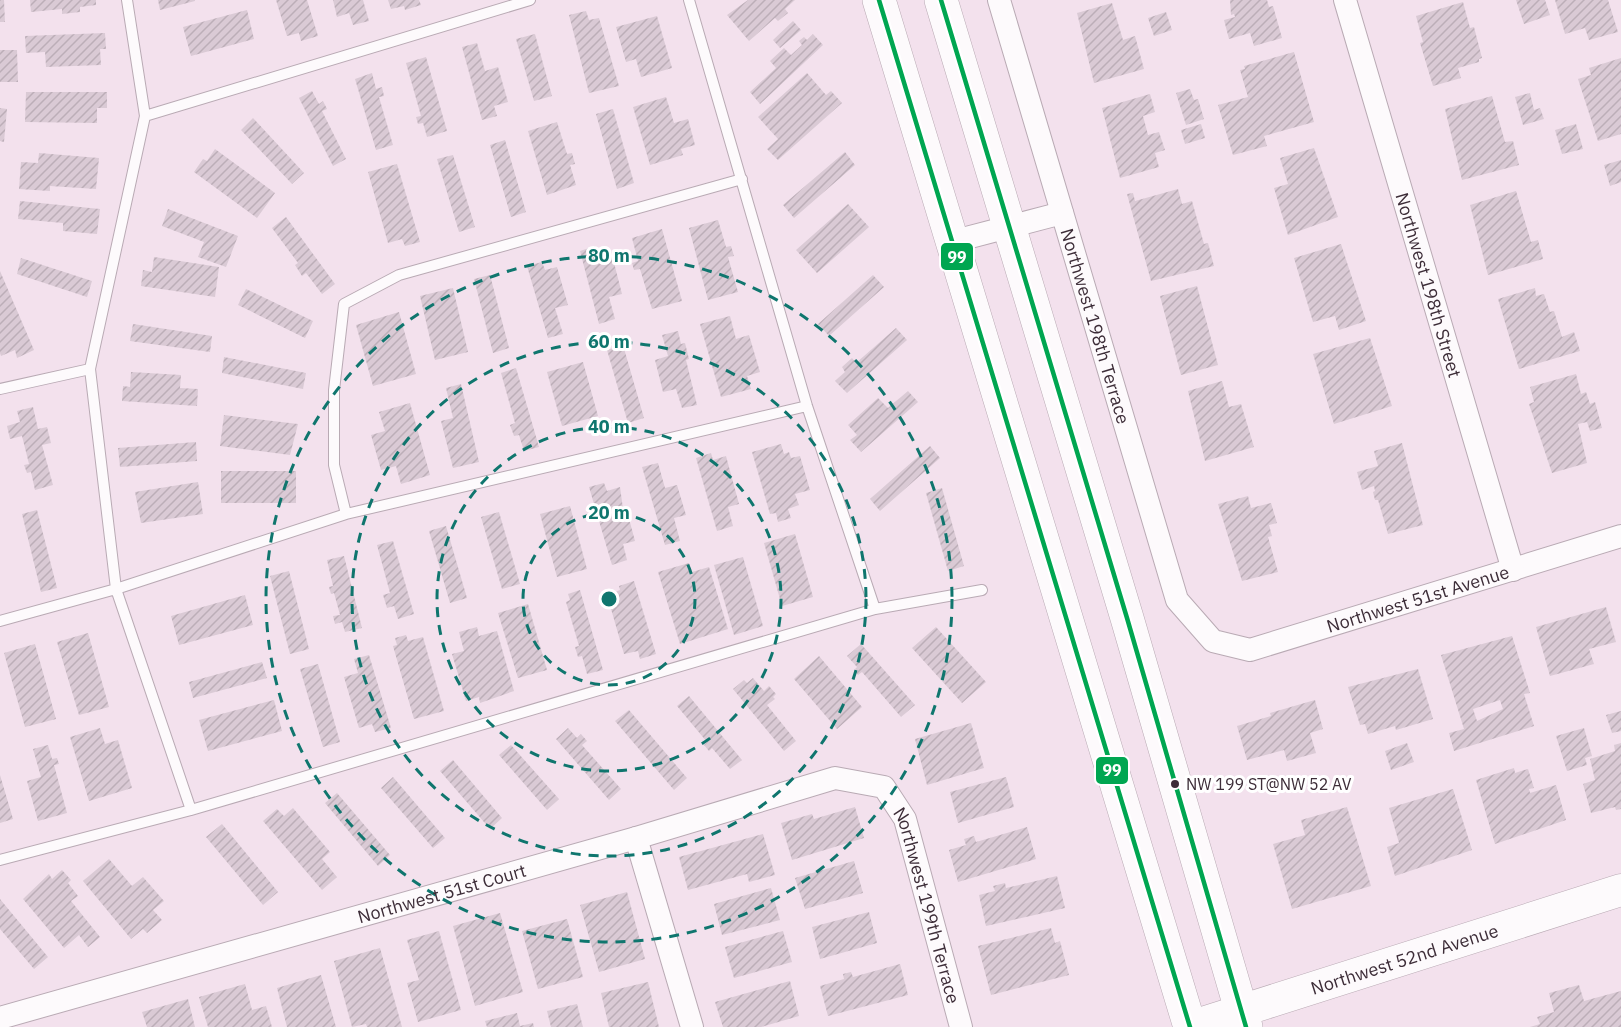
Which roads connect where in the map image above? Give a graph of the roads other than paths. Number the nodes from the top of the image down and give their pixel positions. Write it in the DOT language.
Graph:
graph roads {
  1 [pos="127,0"];
  2 [pos="530,0"];
  3 [pos="689,0"];
  4 [pos="879,0"];
  5 [pos="941,0"];
  6 [pos="999,0"];
  7 [pos="1345,0"];
  8 [pos="145,116"];
  9 [pos="742,179"];
  10 [pos="1062,213"];
  11 [pos="1009,227"];
  12 [pos="951,243"];
  13 [pos="90,369"];
  14 [pos="0,389"];
  15 [pos="807,406"];
  16 [pos="346,514"];
  17 [pos="1621,536"];
  18 [pos="1513,570"];
  19 [pos="116,589"];
  20 [pos="982,590"];
  21 [pos="875,609"];
  22 [pos="0,621"];
  23 [pos="1213,641"];
  24 [pos="884,787"];
  25 [pos="191,810"];
  26 [pos="636,838"];
  27 [pos="0,860"];
  28 [pos="1621,890"];
  29 [pos="0,1018"];
  30 [pos="1244,1019"];
  31 [pos="692,1027"];
  32 [pos="961,1027"];
  33 [pos="1190,1027"];
  1 -- 8 [label="lane"];
  2 -- 8 [label="lane"];
  3 -- 9 [label="lane"];
  4 -- 12 [label="main road"];
  5 -- 11 [label="main road"];
  6 -- 10 [label="street, Northwest 198th Terrace"];
  7 -- 18 [label="street, Northwest 198th Street"];
  8 -- 13 [label="lane"];
  9 -- 15 [label="lane"];
  9 -- 16 [label="lane"];
  10 -- 11 [label="street"];
  10 -- 23 [label="street, Northwest 198th Terrace"];
  11 -- 12 [label="street"];
  11 -- 30 [label="main road"];
  12 -- 33 [label="main road"];
  13 -- 14 [label="lane"];
  13 -- 19 [label="lane"];
  15 -- 16 [label="lane"];
  15 -- 21 [label="lane"];
  16 -- 19 [label="lane"];
  17 -- 18 [label="street, Northwest 51st Avenue"];
  18 -- 23 [label="street, Northwest 51st Avenue"];
  19 -- 22 [label="lane"];
  19 -- 25 [label="lane"];
  20 -- 21 [label="lane"];
  21 -- 25 [label="lane"];
  24 -- 26 [label="street, Northwest 51st Court"];
  24 -- 32 [label="street, Northwest 199th Terrace"];
  25 -- 27 [label="lane"];
  26 -- 29 [label="street, Northwest 51st Court"];
  26 -- 31 [label="street"];
  28 -- 30 [label="street, Northwest 52nd Avenue"];
  30 -- 33 [label="street, Northwest 52nd Avenue"];
}
